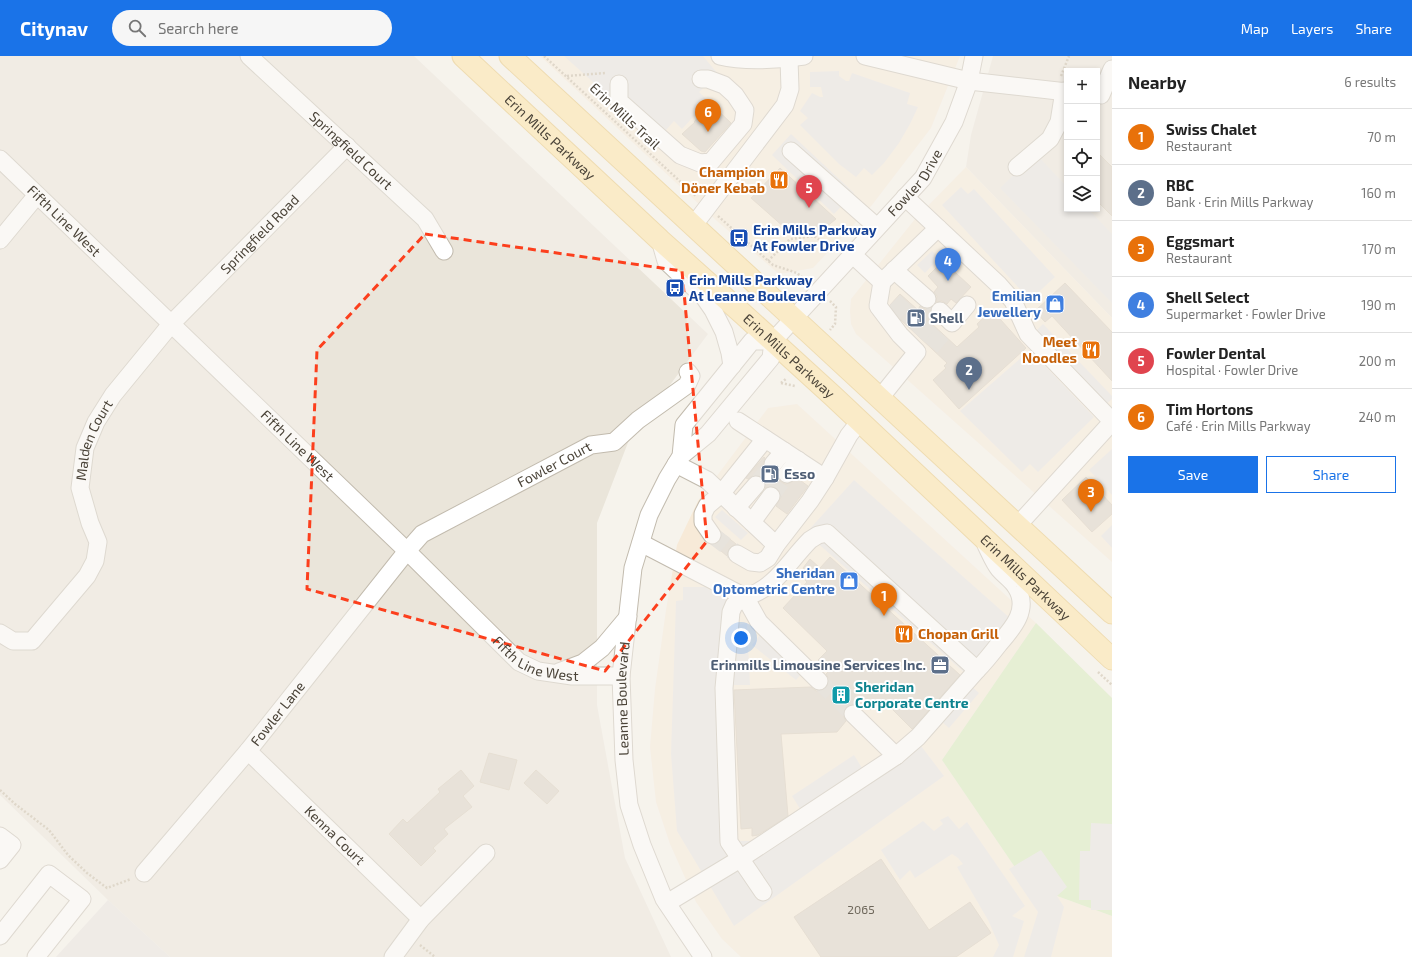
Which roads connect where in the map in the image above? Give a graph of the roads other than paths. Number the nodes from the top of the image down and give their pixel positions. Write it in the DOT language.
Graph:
graph roads {
  1 [pos="249,56"];
  2 [pos="463,56"];
  3 [pos="510,56"];
  4 [pos="720,56"];
  5 [pos="865,56"];
  6 [pos="974,56"];
  7 [pos="796,57"];
  8 [pos="898,60"];
  9 [pos="1112,69"];
  10 [pos="701,79"];
  11 [pos="969,81"];
  12 [pos="619,84"];
  13 [pos="1062,91"];
  14 [pos="1103,96"];
  15 [pos="348,146"];
  16 [pos="791,150"];
  17 [pos="0,159"];
  18 [pos="1016,167"];
  19 [pos="37,195"];
  20 [pos="905,197"];
  21 [pos="693,226"];
  22 [pos="878,227"];
  23 [pos="938,228"];
  24 [pos="0,240"];
  25 [pos="660,240"];
  26 [pos="444,251"];
  27 [pos="853,255"];
  28 [pos="894,270"];
  29 [pos="882,282"];
  30 [pos="916,296"];
  31 [pos="967,305"];
  32 [pos="794,318"];
  33 [pos="941,321"];
  34 [pos="172,323"];
  35 [pos="774,341"];
  36 [pos="732,366"];
  37 [pos="688,372"];
  38 [pos="880,398"];
  39 [pos="738,421"];
  40 [pos="860,421"];
  41 [pos="1112,422"];
  42 [pos="765,439"];
  43 [pos="784,451"];
  44 [pos="678,460"];
  45 [pos="798,460"];
  46 [pos="773,464"];
  47 [pos="787,474"];
  48 [pos="825,478"];
  49 [pos="756,485"];
  50 [pos="721,494"];
  51 [pos="770,496"];
  52 [pos="736,508"];
  53 [pos="752,522"];
  54 [pos="1018,525"];
  55 [pos="981,535"];
  56 [pos="712,536"];
  57 [pos="641,543"];
  58 [pos="776,545"];
  59 [pos="407,551"];
  60 [pos="737,554"];
  61 [pos="744,597"];
  62 [pos="1112,613"];
  63 [pos="628,617"];
  64 [pos="0,633"];
  65 [pos="1112,659"];
  66 [pos="977,670"];
  67 [pos="557,673"];
  68 [pos="621,676"];
  69 [pos="819,680"];
  70 [pos="853,714"];
  71 [pos="248,751"];
  72 [pos="896,756"];
  73 [pos="0,836"];
  74 [pos="486,853"];
  75 [pos="740,859"];
  76 [pos="0,860"];
  77 [pos="144,874"];
  78 [pos="763,892"];
  79 [pos="667,903"];
  80 [pos="421,918"];
  81 [pos="0,936"];
  82 [pos="36,957"];
  83 [pos="393,957"];
  84 [pos="703,957"];
  1 -- 15 [label="street, Springfield Court"];
  2 -- 25 [label="main road, Erin Mills Parkway"];
  3 -- 21 [label="main road"];
  4 -- 7 [label="street"];
  5 -- 8 [label="street"];
  6 -- 11 [label="street, Fowler Drive"];
  7 -- 21 [label="street"];
  8 -- 11 [label="street"];
  9 -- 14 [label="street"];
  10 -- 12 [label="street"];
  11 -- 13 [label="street"];
  11 -- 20 [label="street, Fowler Drive"];
  13 -- 18 [label="street"];
  15 -- 26 [label="street, Springfield Court"];
  15 -- 34 [label="street, Springfield Road"];
  16 -- 22 [label="street"];
  17 -- 19 [label="street, Fifth Line West"];
  19 -- 24 [label="street"];
  19 -- 34 [label="street, Fifth Line West"];
  20 -- 22 [label="street, Fowler Drive"];
  20 -- 23 [label="street"];
  21 -- 32 [label="main road"];
  22 -- 27 [label="street, Fowler Drive"];
  23 -- 28 [label="street"];
  23 -- 41 [label="street"];
  25 -- 35 [label="main road, Erin Mills Parkway"];
  25 -- 36 [label="street"];
  27 -- 29 [label="street"];
  27 -- 32 [label="street, Fowler Drive"];
  28 -- 29 [label="street"];
  28 -- 30 [label="street"];
  29 -- 38 [label="street"];
  31 -- 33 [label="street"];
  32 -- 35 [label="street, Fowler Drive"];
  32 -- 38 [label="main road"];
  34 -- 59 [label="street, Fifth Line West"];
  34 -- 64 [label="street, Malden Court"];
  35 -- 36 [label="street, Leanne Boulevard"];
  35 -- 40 [label="main road, Erin Mills Parkway"];
  35 -- 44 [label="street, Leanne Boulevard"];
  36 -- 44 [label="street, Leanne Boulevard"];
  37 -- 59 [label="street, Fowler Court"];
  38 -- 54 [label="main road"];
  39 -- 42 [label="street"];
  40 -- 48 [label="street"];
  40 -- 55 [label="main road, Erin Mills Parkway"];
  41 -- 54 [label="street"];
  42 -- 43 [label="street"];
  42 -- 50 [label="street"];
  43 -- 45 [label="street"];
  43 -- 46 [label="street"];
  44 -- 50 [label="street"];
  44 -- 57 [label="street, Leanne Boulevard"];
  45 -- 47 [label="street"];
  45 -- 48 [label="street"];
  48 -- 58 [label="street"];
  49 -- 52 [label="street"];
  50 -- 52 [label="street"];
  50 -- 56 [label="street"];
  51 -- 53 [label="street"];
  52 -- 53 [label="street"];
  53 -- 58 [label="street"];
  54 -- 62 [label="main road"];
  55 -- 65 [label="main road, Erin Mills Parkway"];
  55 -- 66 [label="street"];
  57 -- 61 [label="street"];
  57 -- 63 [label="street, Leanne Boulevard"];
  58 -- 60 [label="street"];
  59 -- 67 [label="street, Fifth Line West"];
  59 -- 71 [label="street, Fowler Lane"];
  61 -- 66 [label="street"];
  61 -- 69 [label="street"];
  61 -- 75 [label="street"];
  63 -- 67 [label="street"];
  63 -- 68 [label="street, Leanne Boulevard"];
  66 -- 72 [label="street"];
  67 -- 68 [label="street, Fifth Line West"];
  68 -- 79 [label="street, Leanne Boulevard"];
  70 -- 72 [label="street"];
  71 -- 77 [label="street, Fowler Lane"];
  71 -- 80 [label="street, Kenna Court"];
  72 -- 75 [label="street"];
  73 -- 76 [label="street"];
  74 -- 80 [label="street"];
  75 -- 78 [label="street"];
  75 -- 79 [label="street"];
  79 -- 84 [label="street, Leanne Boulevard"];
  80 -- 83 [label="street"];
  81 -- 82 [label="street"];
}
